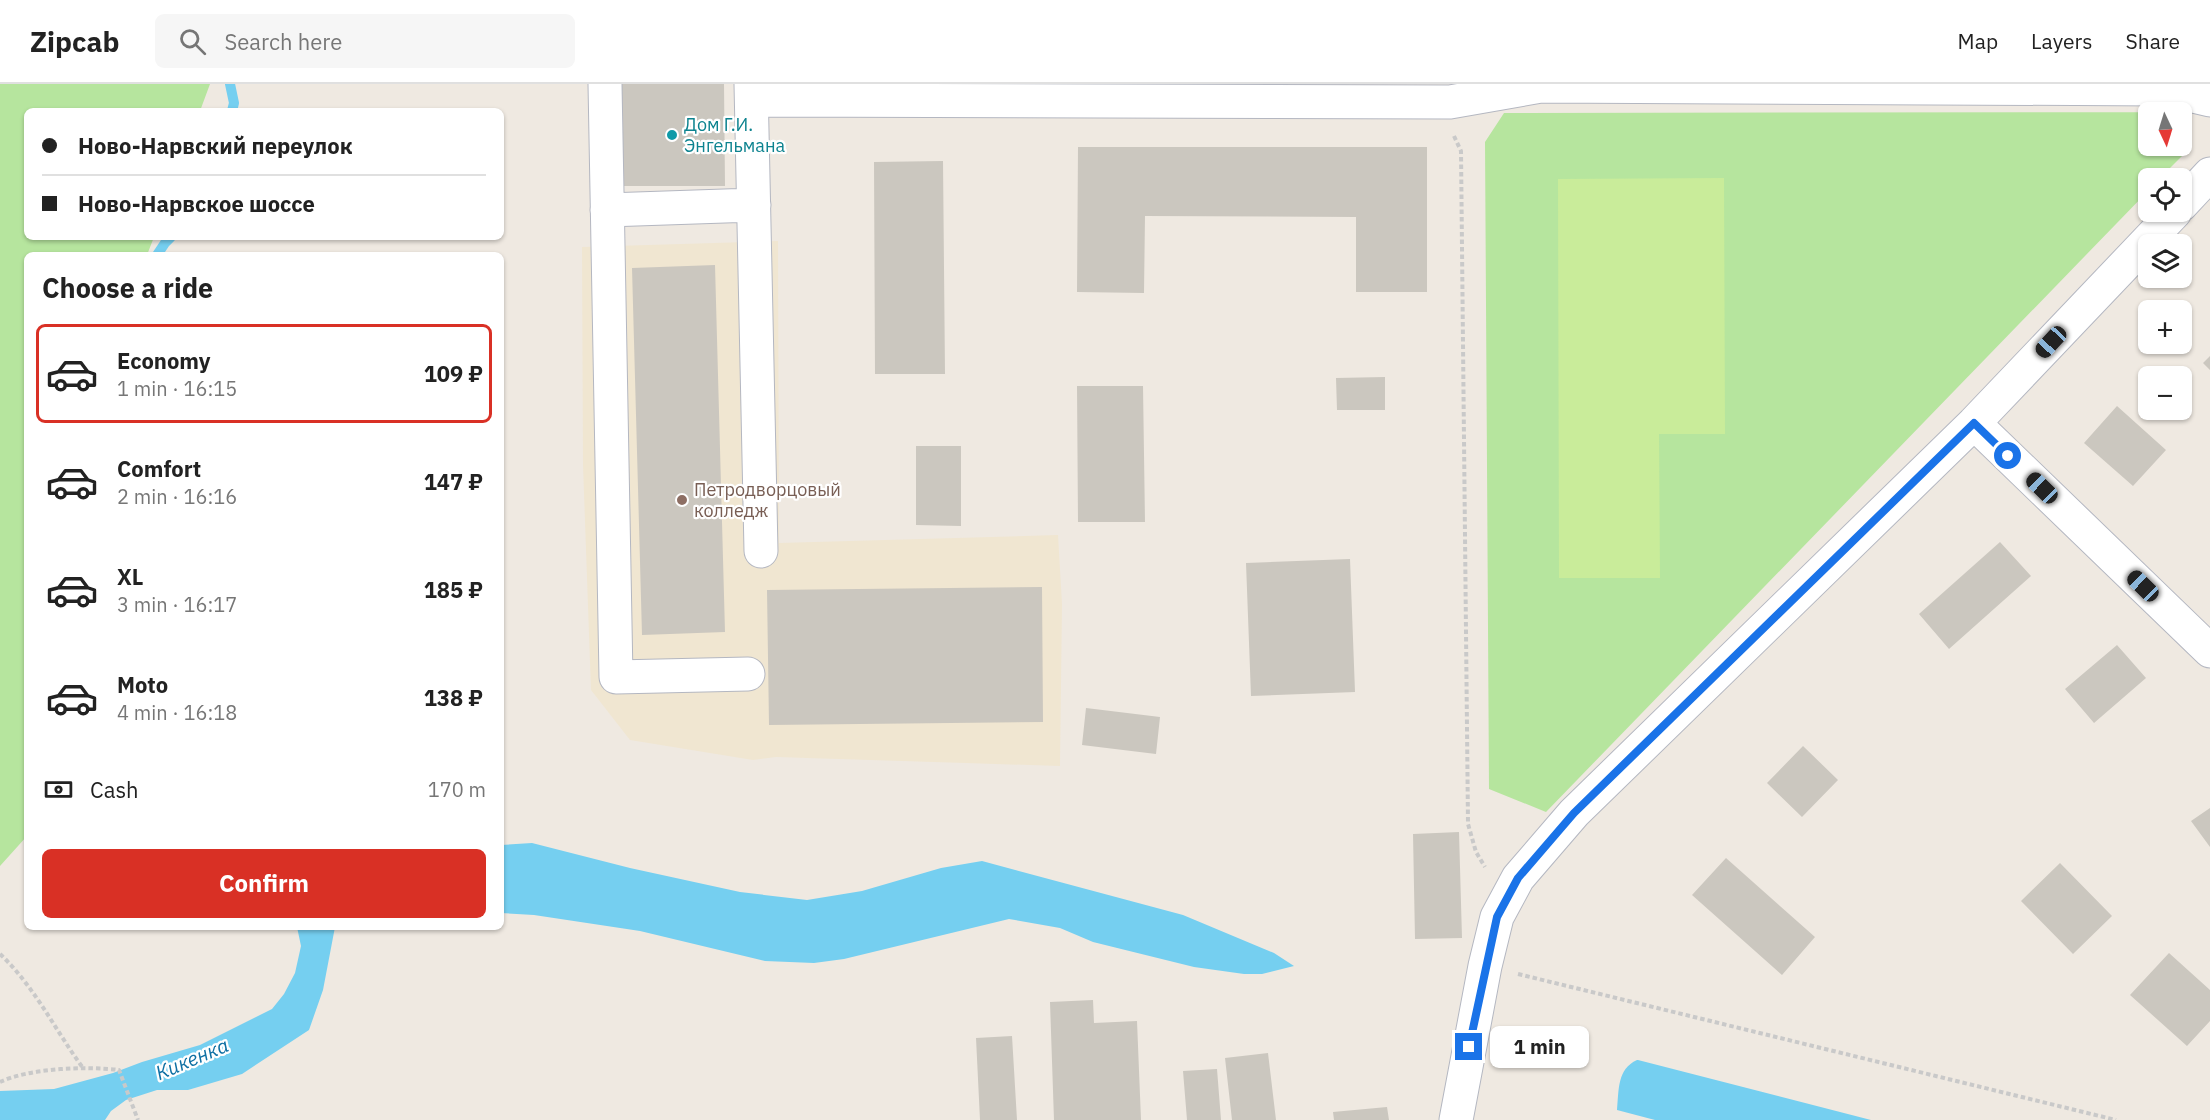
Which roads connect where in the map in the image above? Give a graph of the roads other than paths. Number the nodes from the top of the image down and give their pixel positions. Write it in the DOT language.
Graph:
graph roads {
  1 [pos="605,84"];
  2 [pos="1541,85"];
  3 [pos="752,92"];
  4 [pos="2210,100"];
  5 [pos="2210,174"];
  6 [pos="2192,193"];
  7 [pos="754,205"];
  8 [pos="607,210"];
  9 [pos="2165,222"];
  10 [pos="1974,423"];
  11 [pos="760,551"];
  12 [pos="2210,651"];
  13 [pos="748,674"];
  14 [pos="1456,1120"];
  1 -- 8 [label="street"];
  2 -- 3 [label="street"];
  2 -- 4 [label="street"];
  3 -- 7 [label="street"];
  5 -- 6 [label="street"];
  7 -- 8 [label="street"];
  7 -- 11 [label="street"];
  8 -- 13 [label="street"];
  9 -- 10 [label="street"];
  10 -- 12 [label="street"];
  10 -- 14 [label="street"];
}
